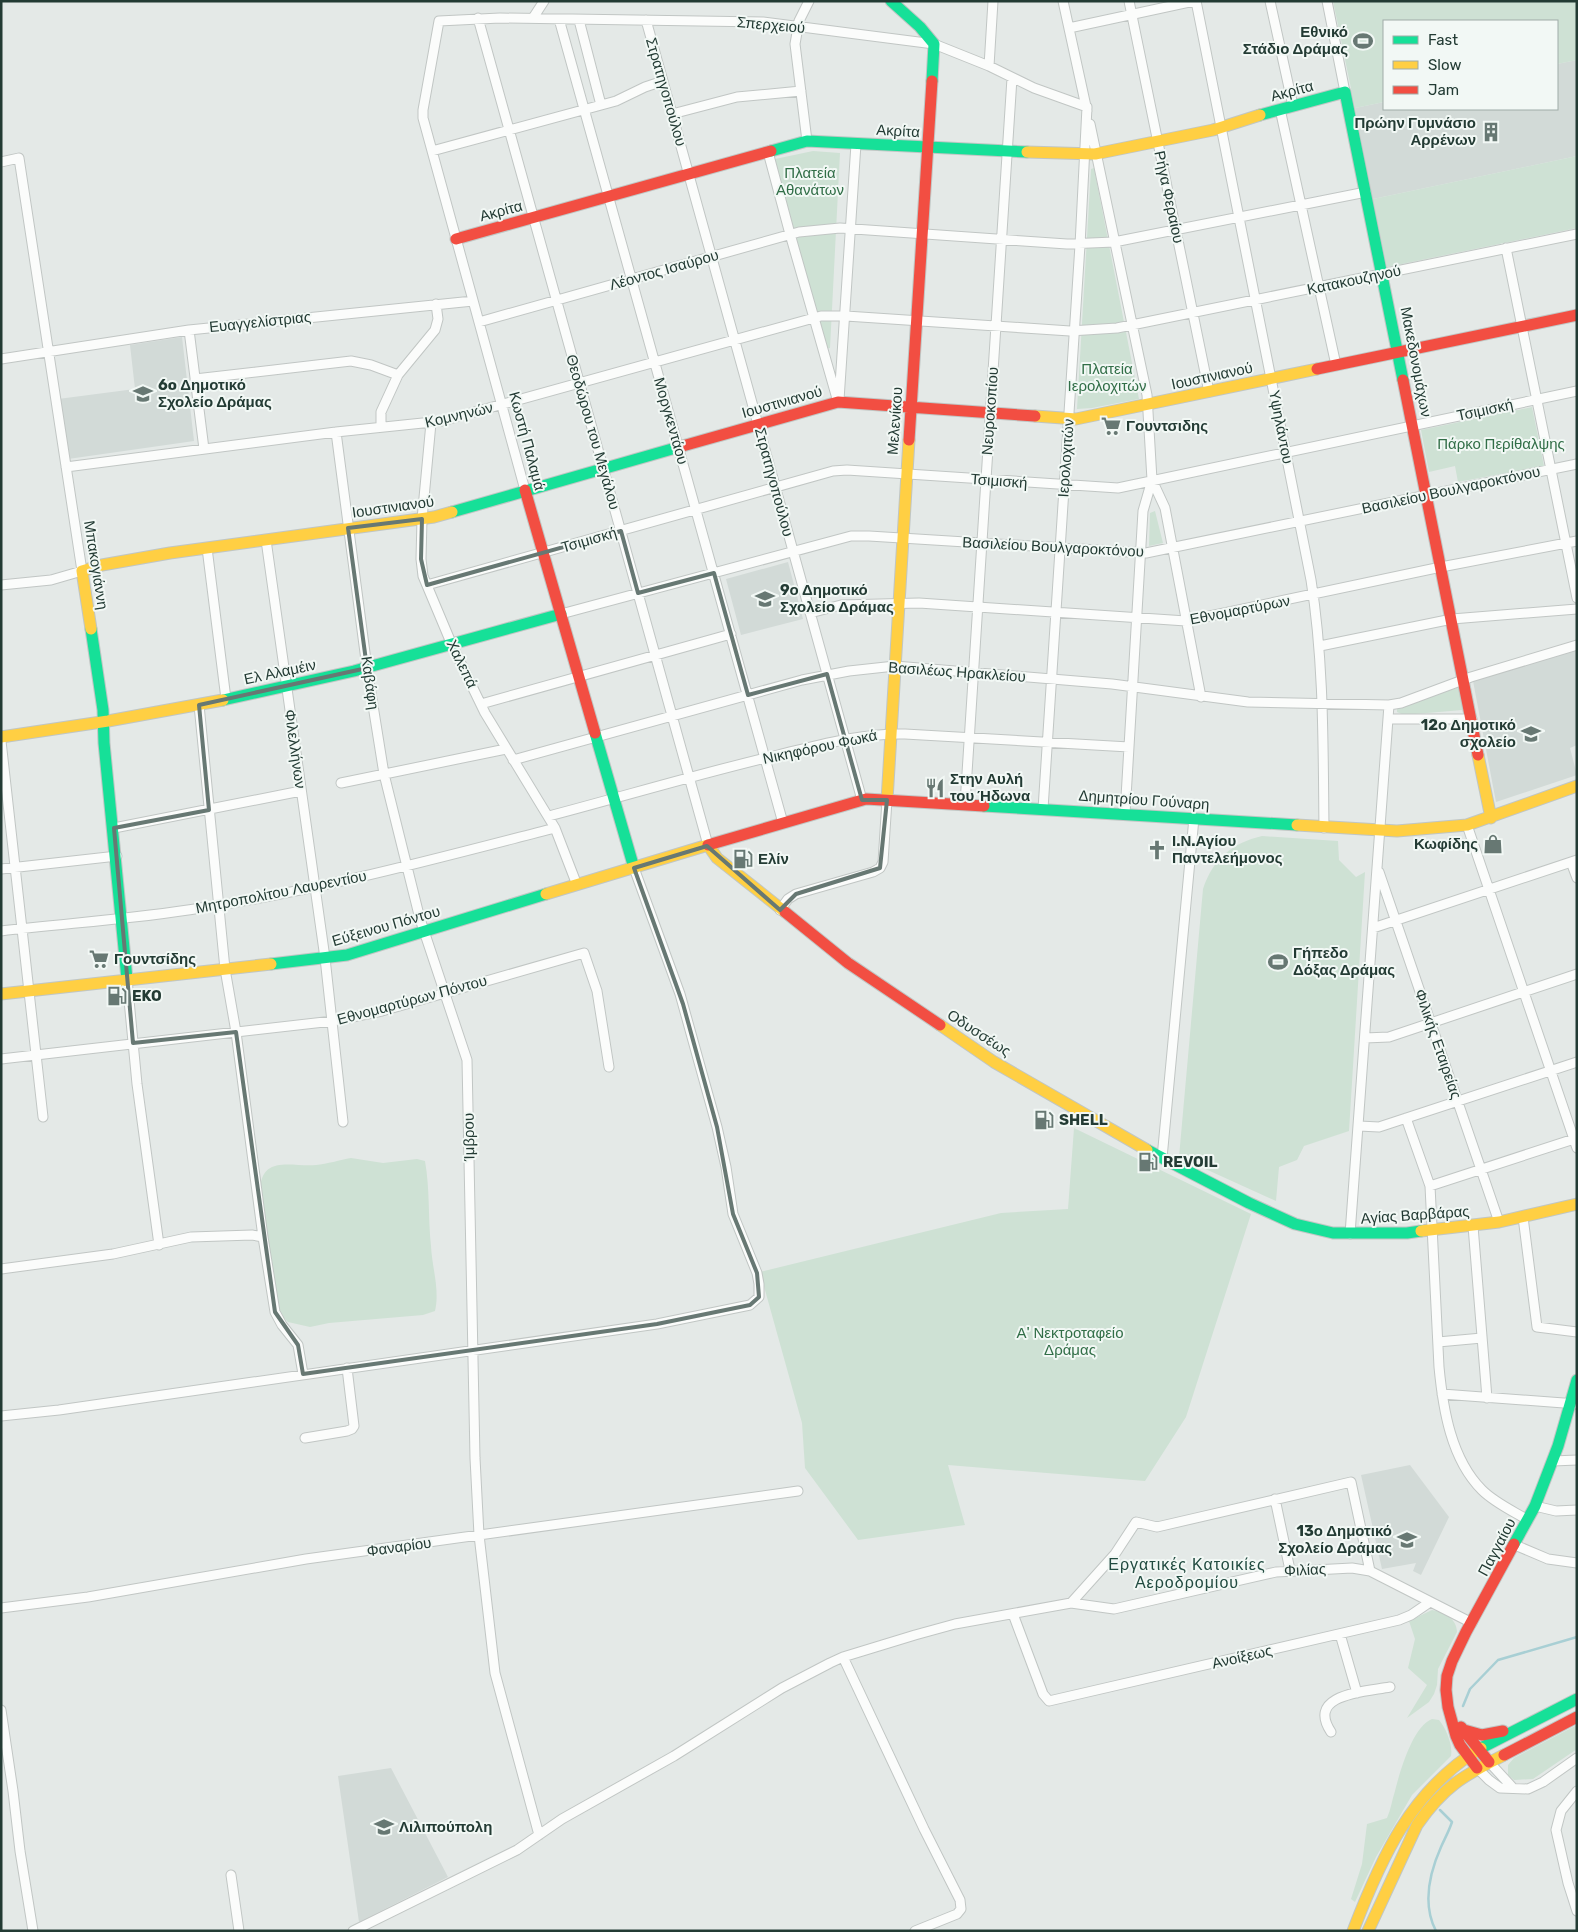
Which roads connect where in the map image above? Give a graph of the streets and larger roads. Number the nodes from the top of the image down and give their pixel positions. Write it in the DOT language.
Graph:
graph roads {
  1 [pos="544,1"];
  2 [pos="809,1"];
  3 [pos="891,1"];
  4 [pos="994,1"];
  5 [pos="1063,1"];
  6 [pos="1129,1"];
  7 [pos="1195,1"];
  8 [pos="1270,1"];
  9 [pos="1327,1"];
  10 [pos="1132,15"];
  11 [pos="478,18"];
  12 [pos="533,18"];
  13 [pos="559,19"];
  14 [pos="442,20"];
  15 [pos="579,20"];
  16 [pos="646,20"];
  17 [pos="798,26"];
  18 [pos="1069,28"];
  19 [pos="934,44"];
  20 [pos="989,66"];
  21 [pos="1012,78"];
  22 [pos="663,81"];
  23 [pos="801,91"];
  24 [pos="1345,92"];
  25 [pos="601,105"];
  26 [pos="1293,106"];
  27 [pos="1086,108"];
  28 [pos="1280,109"];
  29 [pos="585,110"];
  30 [pos="672,114"];
  31 [pos="1221,127"];
  32 [pos="509,130"];
  33 [pos="807,141"];
  34 [pos="1158,141"];
  35 [pos="856,144"];
  36 [pos="927,148"];
  37 [pos="432,151"];
  38 [pos="768,152"];
  39 [pos="1007,152"];
  40 [pos="1090,154"];
  41 [pos="1,162"];
  42 [pos="688,174"];
  43 [pos="1366,192"];
  44 [pos="609,197"];
  45 [pos="1301,205"];
  46 [pos="1239,217"];
  47 [pos="534,218"];
  48 [pos="851,228"];
  49 [pos="1176,230"];
  50 [pos="790,234"];
  51 [pos="922,234"];
  52 [pos="1577,234"];
  53 [pos="456,239"];
  54 [pos="1002,240"];
  55 [pos="1114,242"];
  56 [pos="1080,244"];
  57 [pos="1506,248"];
  58 [pos="711,256"];
  59 [pos="1383,274"];
  60 [pos="632,279"];
  61 [pos="1319,287"];
  62 [pos="557,300"];
  63 [pos="1256,300"];
  64 [pos="473,301"];
  65 [pos="436,304"];
  66 [pos="1193,313"];
  67 [pos="1577,315"];
  68 [pos="846,316"];
  69 [pos="813,317"];
  70 [pos="916,320"];
  71 [pos="479,322"];
  72 [pos="996,326"];
  73 [pos="1132,326"];
  74 [pos="1522,326"];
  75 [pos="189,330"];
  76 [pos="1074,331"];
  77 [pos="734,339"];
  78 [pos="48,352"];
  79 [pos="1399,352"];
  80 [pos="1,359"];
  81 [pos="655,361"];
  82 [pos="1336,365"];
  83 [pos="398,375"];
  84 [pos="195,379"];
  85 [pos="1271,379"];
  86 [pos="580,383"];
  87 [pos="1577,391"];
  88 [pos="1209,392"];
  89 [pos="1537,399"];
  90 [pos="838,402"];
  91 [pos="502,405"];
  92 [pos="1148,405"];
  93 [pos="911,407"];
  94 [pos="990,413"];
  95 [pos="1068,419"];
  96 [pos="431,423"];
  97 [pos="758,424"];
  98 [pos="1413,425"];
  99 [pos="381,427"];
  100 [pos="336,432"];
  101 [pos="678,447"];
  102 [pos="204,449"];
  103 [pos="1286,452"];
  104 [pos="1577,464"];
  105 [pos="66,467"];
  106 [pos="603,468"];
  107 [pos="1551,470"];
  108 [pos="907,475"];
  109 [pos="986,480"];
  110 [pos="1152,480"];
  111 [pos="1064,485"];
  112 [pos="776,488"];
  113 [pos="525,490"];
  114 [pos="1427,495"];
  115 [pos="696,510"];
  116 [pos="422,519"];
  117 [pos="1300,522"];
  118 [pos="348,528"];
  119 [pos="621,531"];
  120 [pos="903,538"];
  121 [pos="266,540"];
  122 [pos="1577,541"];
  123 [pos="1566,543"];
  124 [pos="982,544"];
  125 [pos="208,548"];
  126 [pos="1060,548"];
  127 [pos="1172,548"];
  128 [pos="793,551"];
  129 [pos="543,553"];
  130 [pos="1141,554"];
  131 [pos="1441,567"];
  132 [pos="82,571"];
  133 [pos="714,573"];
  134 [pos="1,585"];
  135 [pos="427,586"];
  136 [pos="638,593"];
  137 [pos="1313,595"];
  138 [pos="1577,598"];
  139 [pos="899,603"];
  140 [pos="978,607"];
  141 [pos="1577,609"];
  142 [pos="810,613"];
  143 [pos="1056,613"];
  144 [pos="561,614"];
  145 [pos="1137,618"];
  146 [pos="1452,619"];
  147 [pos="1186,622"];
  148 [pos="731,634"];
  149 [pos="452,645"];
  150 [pos="1577,645"];
  151 [pos="1320,646"];
  152 [pos="656,655"];
  153 [pos="895,666"];
  154 [pos="367,668"];
  155 [pos="974,671"];
  156 [pos="827,674"];
  157 [pos="579,677"];
  158 [pos="1052,678"];
  159 [pos="1464,680"];
  160 [pos="287,687"];
  161 [pos="1133,687"];
  162 [pos="748,696"];
  163 [pos="1201,697"];
  164 [pos="226,700"];
  165 [pos="199,704"];
  166 [pos="481,704"];
  167 [pos="1322,704"];
  168 [pos="1389,705"];
  169 [pos="672,716"];
  170 [pos="1388,719"];
  171 [pos="1472,719"];
  172 [pos="104,722"];
  173 [pos="891,734"];
  174 [pos="1,737"];
  175 [pos="596,738"];
  176 [pos="969,738"];
  177 [pos="845,739"];
  178 [pos="1,741"];
  179 [pos="1047,742"];
  180 [pos="1129,747"];
  181 [pos="506,749"];
  182 [pos="765,758"];
  183 [pos="514,760"];
  184 [pos="384,774"];
  185 [pos="690,778"];
  186 [pos="341,783"];
  187 [pos="1577,786"];
  188 [pos="301,791"];
  189 [pos="614,798"];
  190 [pos="862,800"];
  191 [pos="887,800"];
  192 [pos="965,804"];
  193 [pos="1043,809"];
  194 [pos="209,810"];
  195 [pos="1125,814"];
  196 [pos="549,816"];
  197 [pos="1194,818"];
  198 [pos="1491,818"];
  199 [pos="783,822"];
  200 [pos="1468,825"];
  201 [pos="114,828"];
  202 [pos="555,828"];
  203 [pos="1324,828"];
  204 [pos="1380,831"];
  205 [pos="708,845"];
  206 [pos="117,856"];
  207 [pos="1574,861"];
  208 [pos="406,866"];
  209 [pos="16,867"];
  210 [pos="1377,867"];
  211 [pos="634,868"];
  212 [pos="1,869"];
  213 [pos="1577,878"];
  214 [pos="577,885"];
  215 [pos="314,887"];
  216 [pos="1489,889"];
  217 [pos="218,905"];
  218 [pos="780,910"];
  219 [pos="122,918"];
  220 [pos="1395,921"];
  221 [pos="23,928"];
  222 [pos="1373,928"];
  223 [pos="1,931"];
  224 [pos="424,931"];
  225 [pos="325,958"];
  226 [pos="225,969"];
  227 [pos="1577,974"];
  228 [pos="127,979"];
  229 [pos="30,990"];
  230 [pos="1524,992"];
  231 [pos="444,993"];
  232 [pos="1,994"];
  233 [pos="332,1021"];
  234 [pos="1430,1023"];
  235 [pos="236,1032"];
  236 [pos="1365,1038"];
  237 [pos="133,1043"];
  238 [pos="36,1055"];
  239 [pos="1,1058"];
  240 [pos="1577,1062"];
  241 [pos="609,1067"];
  242 [pos="1550,1070"];
  243 [pos="1457,1101"];
  244 [pos="43,1117"];
  245 [pos="1406,1118"];
  246 [pos="343,1122"];
  247 [pos="1359,1126"];
  248 [pos="1576,1141"];
  249 [pos="1162,1158"];
  250 [pos="1480,1169"];
  251 [pos="1430,1186"];
  252 [pos="1577,1204"];
  253 [pos="1259,1208"];
  254 [pos="1524,1217"];
  255 [pos="1498,1222"];
  256 [pos="1473,1226"];
  257 [pos="1431,1231"];
  258 [pos="1350,1234"];
  259 [pos="263,1237"];
  260 [pos="159,1245"];
  261 [pos="1,1269"];
  262 [pos="1577,1332"];
  263 [pos="1482,1338"];
  264 [pos="1438,1342"];
  265 [pos="473,1350"];
  266 [pos="347,1368"];
  267 [pos="303,1374"];
  268 [pos="1577,1380"];
  269 [pos="1442,1394"];
  270 [pos="1487,1398"];
  271 [pos="1573,1404"];
  272 [pos="1,1416"];
  273 [pos="304,1438"];
  274 [pos="1577,1460"];
  275 [pos="1553,1461"];
  276 [pos="798,1491"];
  277 [pos="1275,1499"];
  278 [pos="1535,1506"];
  279 [pos="1577,1510"];
  280 [pos="1528,1520"];
  281 [pos="479,1535"];
  282 [pos="1515,1544"];
  283 [pos="1577,1563"];
  284 [pos="1290,1570"];
  285 [pos="1370,1571"];
  286 [pos="1430,1602"];
  287 [pos="1071,1603"];
  288 [pos="1,1608"];
  289 [pos="1013,1614"];
  290 [pos="1472,1623"];
  291 [pos="1340,1634"];
  292 [pos="843,1657"];
  293 [pos="1390,1687"];
  294 [pos="1357,1693"];
  295 [pos="1577,1699"];
  296 [pos="1562,1707"];
  297 [pos="1,1710"];
  298 [pos="1577,1717"];
  299 [pos="1459,1727"];
  300 [pos="1331,1732"];
  301 [pos="1479,1750"];
  302 [pos="1468,1756"];
  303 [pos="1577,1758"];
  304 [pos="1489,1762"];
  305 [pos="1477,1768"];
  306 [pos="1513,1788"];
  307 [pos="1577,1791"];
  308 [pos="539,1835"];
  309 [pos="230,1875"];
  310 [pos="1577,1911"];
  311 [pos="33,1931"];
  312 [pos="239,1931"];
  313 [pos="353,1931"];
  314 [pos="915,1931"];
  315 [pos="1353,1931"];
  316 [pos="1368,1931"];
  1 -- 12 [label="street"];
  2 -- 17 [label="street"];
  3 -- 19 [label="street"];
  4 -- 20 [label="street"];
  5 -- 18 [label="street, Ιερολοχιτών"];
  6 -- 10 [label="street, Ρήγα Φεραίου"];
  7 -- 10 [label="street, Υψηλάντου"];
  7 -- 31 [label="street, Υψηλάντου"];
  8 -- 26 [label="street"];
  9 -- 24 [label="street, Μακεδονομάχων"];
  10 -- 18 [label="street, Υψηλάντου"];
  10 -- 34 [label="street, Ρήγα Φεραίου"];
  11 -- 12 [label="street, Σπερχειού"];
  11 -- 14 [label="street, Σπερχειού"];
  11 -- 32 [label="street, Θεοδώρου του Μεγάλου"];
  12 -- 13 [label="street, Σπερχειού"];
  13 -- 15 [label="street, Σπερχειού"];
  13 -- 29 [label="street, Μοργκεντάου"];
  14 -- 37 [label="street, Κωστή Παλαμά"];
  15 -- 16 [label="street, Σπερχειού"];
  15 -- 25 [label="street"];
  16 -- 17 [label="street, Σπερχειού"];
  16 -- 22 [label="street, Στρατηγοπούλου"];
  17 -- 19 [label="street, Σπερχειού"];
  17 -- 23 [label="street"];
  18 -- 27 [label="street, Ιερολοχιτών"];
  19 -- 20 [label="street, Σπερχειού"];
  19 -- 36 [label="street, Μελενίκου"];
  20 -- 21 [label="street, Σπερχειού"];
  21 -- 27 [label="street, Σπερχειού"];
  21 -- 39 [label="street, Νευροκοπίου"];
  22 -- 25 [label="street"];
  22 -- 30 [label="street, Στρατηγοπούλου"];
  23 -- 30 [label="street"];
  23 -- 33 [label="street"];
  24 -- 26 [label="street, Ακρίτα"];
  24 -- 43 [label="street, Μακεδονομάχων"];
  25 -- 29 [label="street"];
  26 -- 28 [label="street, Ακρίτα"];
  27 -- 40 [label="street, Ιερολοχιτών"];
  28 -- 31 [label="street, Ακρίτα"];
  28 -- 45 [label="street"];
  29 -- 32 [label="street"];
  29 -- 44 [label="street, Μοργκεντάου"];
  30 -- 42 [label="street, Στρατηγοπούλου"];
  31 -- 34 [label="street, Ακρίτα"];
  31 -- 46 [label="street, Υψηλάντου"];
  32 -- 37 [label="street"];
  32 -- 47 [label="street, Θεοδώρου του Μεγάλου"];
  33 -- 35 [label="street, Ακρίτα"];
  33 -- 38 [label="street, Ακρίτα"];
  34 -- 40 [label="street, Ακρίτα"];
  34 -- 49 [label="street, Ρήγα Φεραίου"];
  35 -- 36 [label="street, Ακρίτα"];
  35 -- 48 [label="street"];
  36 -- 39 [label="street, Ακρίτα"];
  36 -- 51 [label="street, Μελενίκου"];
  37 -- 53 [label="street, Κωστή Παλαμά"];
  38 -- 42 [label="street, Ακρίτα"];
  38 -- 50 [label="street"];
  39 -- 40 [label="street, Ακρίτα"];
  39 -- 54 [label="street, Νευροκοπίου"];
  40 -- 55 [label="street, Ιερολοχιτών"];
  40 -- 56 [label="street, Ιερολοχιτών"];
  41 -- 78 [label="street, Μπακογιάννη"];
  42 -- 44 [label="street, Ακρίτα"];
  42 -- 58 [label="street, Στρατηγοπούλου"];
  43 -- 45 [label="street, Λέοντος Ισαύρου"];
  43 -- 59 [label="street, Μακεδονομάχων"];
  44 -- 47 [label="street, Ακρίτα"];
  44 -- 60 [label="street, Μοργκεντάου"];
  45 -- 46 [label="street, Λέοντος Ισαύρου"];
  45 -- 61 [label="street"];
  46 -- 49 [label="street, Λέοντος Ισαύρου"];
  46 -- 63 [label="street, Υψηλάντου"];
  47 -- 53 [label="street, Ακρίτα"];
  47 -- 62 [label="street, Θεοδώρου του Μεγάλου"];
  48 -- 50 [label="street, Λέοντος Ισαύρου"];
  48 -- 51 [label="street, Λέοντος Ισαύρου"];
  48 -- 68 [label="street"];
  49 -- 55 [label="street, Λέοντος Ισαύρου"];
  49 -- 66 [label="street, Ρήγα Φεραίου"];
  50 -- 58 [label="street, Λέοντος Ισαύρου"];
  50 -- 69 [label="street"];
  51 -- 54 [label="street, Λέοντος Ισαύρου"];
  51 -- 70 [label="street, Μελενίκου"];
  52 -- 57 [label="street, Κατακουζηνού"];
  53 -- 64 [label="street, Κωστή Παλαμά"];
  54 -- 56 [label="street, Λέοντος Ισαύρου"];
  54 -- 72 [label="street, Νευροκοπίου"];
  55 -- 56 [label="street, Λέοντος Ισαύρου"];
  55 -- 73 [label="street, Ιερολοχιτών"];
  56 -- 76 [label="street, Ιερολοχιτών"];
  57 -- 59 [label="street, Κατακουζηνού"];
  57 -- 74 [label="street"];
  58 -- 60 [label="street, Λέοντος Ισαύρου"];
  58 -- 77 [label="street, Στρατηγοπούλου"];
  59 -- 61 [label="street, Κατακουζηνού"];
  59 -- 79 [label="street, Μακεδονομάχων"];
  60 -- 62 [label="street, Λέοντος Ισαύρου"];
  60 -- 81 [label="street, Μοργκεντάου"];
  61 -- 63 [label="street, Κατακουζηνού"];
  61 -- 82 [label="street"];
  62 -- 71 [label="street, Λέοντος Ισαύρου"];
  62 -- 86 [label="street, Θεοδώρου του Μεγάλου"];
  63 -- 66 [label="street, Κατακουζηνού"];
  63 -- 85 [label="street, Υψηλάντου"];
  64 -- 65 [label="street, Ευαγγελίστριας"];
  64 -- 71 [label="street, Κωστή Παλαμά"];
  65 -- 75 [label="street, Ευαγγελίστριας"];
  65 -- 83 [label="street"];
  66 -- 73 [label="street, Κατακουζηνού"];
  66 -- 88 [label="street, Ρήγα Φεραίου"];
  67 -- 74 [label="street, Ιουστινιανού"];
  68 -- 69 [label="street, Κομνηνών"];
  68 -- 70 [label="street, Κομνηνών"];
  68 -- 90 [label="street"];
  69 -- 77 [label="street, Κομνηνών"];
  69 -- 90 [label="street"];
  70 -- 72 [label="street, Κομνηνών"];
  70 -- 93 [label="street, Μελενίκου"];
  71 -- 91 [label="street, Κωστή Παλαμά"];
  72 -- 76 [label="street, Κατακουζηνού"];
  72 -- 94 [label="street, Νευροκοπίου"];
  73 -- 76 [label="street, Κατακουζηνού"];
  73 -- 92 [label="street, Ιερολοχιτών"];
  74 -- 79 [label="street, Ιουστινιανού"];
  74 -- 89 [label="street"];
  75 -- 78 [label="street, Ευαγγελίστριας"];
  75 -- 84 [label="street"];
  76 -- 95 [label="street, Ιερολοχιτών"];
  77 -- 81 [label="street, Κομνηνών"];
  77 -- 97 [label="street, Στρατηγοπούλου"];
  78 -- 80 [label="street, Ευαγγελίστριας"];
  78 -- 105 [label="street, Μπακογιάννη"];
  79 -- 82 [label="street, Ιουστινιανού"];
  79 -- 98 [label="street, Μακεδονομάχων"];
  81 -- 86 [label="street, Κομνηνών"];
  81 -- 101 [label="street, Μοργκεντάου"];
  82 -- 85 [label="street, Ιουστινιανού"];
  83 -- 84 [label="street"];
  83 -- 99 [label="street"];
  84 -- 102 [label="street"];
  85 -- 88 [label="street, Ιουστινιανού"];
  85 -- 103 [label="street, Υψηλάντου"];
  86 -- 91 [label="street, Κομνηνών"];
  86 -- 106 [label="street, Θεοδώρου του Μεγάλου"];
  87 -- 89 [label="street, Τσιμισκή"];
  88 -- 92 [label="street, Ιουστινιανού"];
  89 -- 98 [label="street, Τσιμισκή"];
  89 -- 107 [label="street"];
  90 -- 93 [label="street, Ιουστινιανού"];
  90 -- 97 [label="street, Ιουστινιανού"];
  91 -- 96 [label="street, Κομνηνών"];
  91 -- 113 [label="street, Κωστή Παλαμά"];
  92 -- 95 [label="street, Ιουστινιανού"];
  92 -- 110 [label="street, Ιερολοχιτών"];
  93 -- 94 [label="street, Ιουστινιανού"];
  93 -- 108 [label="street, Μελενίκου"];
  94 -- 95 [label="street, Ιουστινιανού"];
  94 -- 109 [label="street, Νευροκοπίου"];
  95 -- 111 [label="street, Ιερολοχιτών"];
  96 -- 99 [label="street, Κομνηνών"];
  96 -- 116 [label="street, Χαλεπά"];
  97 -- 101 [label="street, Ιουστινιανού"];
  97 -- 112 [label="street, Στρατηγοπούλου"];
  98 -- 103 [label="street, Τσιμισκή"];
  98 -- 114 [label="street, Μακεδονομάχων"];
  99 -- 100 [label="street, Κομνηνών"];
  100 -- 102 [label="street, Κομνηνών"];
  100 -- 118 [label="street, Καβάφη"];
  101 -- 106 [label="street, Ιουστινιανού"];
  101 -- 115 [label="street, Μοργκεντάου"];
  102 -- 105 [label="street, Κομνηνών"];
  103 -- 110 [label="street, Τσιμισκή"];
  103 -- 117 [label="street, Υψηλάντου"];
  104 -- 107 [label="street, Βασιλείου Βουλγαροκτόνου"];
  105 -- 132 [label="street, Μπακογιάννη"];
  106 -- 113 [label="street, Ιουστινιανού"];
  106 -- 119 [label="street, Θεοδώρου του Μεγάλου"];
  107 -- 114 [label="street, Βασιλείου Βουλγαροκτόνου"];
  107 -- 123 [label="street"];
  108 -- 109 [label="street, Τσιμισκή"];
  108 -- 112 [label="street, Τσιμισκή"];
  108 -- 120 [label="street, Μελενίκου"];
  109 -- 111 [label="street, Τσιμισκή"];
  109 -- 124 [label="street, Νευροκοπίου"];
  110 -- 111 [label="street, Τσιμισκή"];
  110 -- 127 [label="street"];
  110 -- 130 [label="street"];
  111 -- 126 [label="street, Ιερολοχιτών"];
  112 -- 115 [label="street, Τσιμισκή"];
  112 -- 128 [label="street, Στρατηγοπούλου"];
  113 -- 116 [label="street, Ιουστινιανού"];
  113 -- 129 [label="street, Κωστή Παλαμά"];
  114 -- 117 [label="street, Βασιλείου Βουλγαροκτόνου"];
  114 -- 131 [label="street, Μακεδονομάχων"];
  115 -- 119 [label="street, Τσιμισκή"];
  115 -- 133 [label="street, Μοργκεντάου"];
  116 -- 118 [label="street, Ιουστινιανού"];
  116 -- 135 [label="street, Χαλεπά"];
  117 -- 127 [label="street, Βασιλείου Βουλγαροκτόνου"];
  117 -- 137 [label="street, Υψηλάντου"];
  118 -- 121 [label="street, Ιουστινιανού"];
  118 -- 154 [label="street, Καβάφη"];
  119 -- 129 [label="street, Τσιμισκή"];
  119 -- 136 [label="street, Θεοδώρου του Μεγάλου"];
  120 -- 124 [label="street, Βασιλείου Βουλγαροκτόνου"];
  120 -- 128 [label="street, Βασιλείου Βουλγαροκτόνου"];
  120 -- 139 [label="street, Μελενίκου"];
  121 -- 125 [label="street, Ιουστινιανού"];
  121 -- 160 [label="street, Φιλελλήνων"];
  122 -- 123 [label="street, Εθνομαρτύρων"];
  123 -- 131 [label="street, Εθνομαρτύρων"];
  123 -- 138 [label="street"];
  124 -- 126 [label="street, Βασιλείου Βουλγαροκτόνου"];
  124 -- 140 [label="street, Νευροκοπίου"];
  125 -- 132 [label="street, Ιουστινιανού"];
  125 -- 164 [label="street"];
  126 -- 130 [label="street, Βασιλείου Βουλγαροκτόνου"];
  126 -- 143 [label="street, Ιερολοχιτών"];
  127 -- 130 [label="street, Βασιλείου Βουλγαροκτόνου"];
  127 -- 147 [label="street"];
  128 -- 133 [label="street, Βασιλείου Βουλγαροκτόνου"];
  128 -- 142 [label="street, Στρατηγοπούλου"];
  129 -- 135 [label="street, Τσιμισκή"];
  129 -- 144 [label="street, Κωστή Παλαμά"];
  130 -- 145 [label="street"];
  131 -- 137 [label="street, Εθνομαρτύρων"];
  131 -- 146 [label="street, Μακεδονομάχων"];
  132 -- 134 [label="street, Ιουστινιανού"];
  132 -- 172 [label="street, Μπακογιάννη"];
  133 -- 136 [label="street, Βασιλείου Βουλγαροκτόνου"];
  133 -- 148 [label="street, Μοργκεντάου"];
  135 -- 149 [label="street, Χαλεπά"];
  136 -- 144 [label="street, Βασιλείου Βουλγαροκτόνου"];
  136 -- 152 [label="street, Θεοδώρου του Μεγάλου"];
  137 -- 147 [label="street, Εθνομαρτύρων"];
  137 -- 151 [label="street, Υψηλάντου"];
  139 -- 140 [label="street, Εθνομαρτύρων"];
  139 -- 142 [label="street, Εθνομαρτύρων"];
  139 -- 153 [label="street, Μελενίκου"];
  140 -- 143 [label="street, Εθνομαρτύρων"];
  140 -- 155 [label="street, Νευροκοπίου"];
  141 -- 146 [label="street"];
  142 -- 156 [label="street, Στρατηγοπούλου"];
  143 -- 145 [label="street, Εθνομαρτύρων"];
  143 -- 158 [label="street, Ιερολοχιτών"];
  144 -- 149 [label="street, Ελ Αλαμέιν"];
  144 -- 157 [label="street, Κωστή Παλαμά"];
  145 -- 147 [label="street, Εθνομαρτύρων"];
  145 -- 161 [label="street"];
  146 -- 151 [label="street"];
  146 -- 159 [label="street, Μακεδονομάχων"];
  147 -- 163 [label="street"];
  148 -- 152 [label="street"];
  148 -- 162 [label="street, Μοργκεντάου"];
  149 -- 154 [label="street, Ελ Αλαμέιν"];
  149 -- 166 [label="street, Χαλεπά"];
  150 -- 159 [label="street, Βασιλέως Ηρακλείου"];
  151 -- 167 [label="street, Υψηλάντου"];
  152 -- 157 [label="street"];
  152 -- 169 [label="street, Θεοδώρου του Μεγάλου"];
  153 -- 155 [label="street, Βασιλέως Ηρακλείου"];
  153 -- 156 [label="street, Βασιλέως Ηρακλείου"];
  153 -- 173 [label="street, Μελενίκου"];
  154 -- 160 [label="street, Ελ Αλαμέιν"];
  154 -- 184 [label="street, Καβάφη"];
  155 -- 158 [label="street, Βασιλέως Ηρακλείου"];
  155 -- 176 [label="street, Νευροκοπίου"];
  156 -- 162 [label="street, Βασιλέως Ηρακλείου"];
  156 -- 177 [label="street, Στρατηγοπούλου"];
  157 -- 166 [label="street"];
  157 -- 175 [label="street, Κωστή Παλαμά"];
  158 -- 161 [label="street, Βασιλέως Ηρακλείου"];
  158 -- 179 [label="street, Ιερολοχιτών"];
  159 -- 168 [label="street, Βασιλέως Ηρακλείου"];
  159 -- 171 [label="street, Μακεδονομάχων"];
  160 -- 164 [label="street, Ελ Αλαμέιν"];
  160 -- 188 [label="street, Φιλελλήνων"];
  161 -- 163 [label="street, Βασιλέως Ηρακλείου"];
  161 -- 180 [label="street"];
  162 -- 169 [label="street, Βασιλέως Ηρακλείου"];
  162 -- 182 [label="street, Μοργκεντάου"];
  163 -- 167 [label="street, Βασιλέως Ηρακλείου"];
  164 -- 165 [label="street, Ελ Αλαμέιν"];
  165 -- 172 [label="street, Ελ Αλαμέιν"];
  165 -- 194 [label="street"];
  166 -- 181 [label="street, Χαλεπά"];
  167 -- 168 [label="street, Βασιλέως Ηρακλείου"];
  167 -- 203 [label="street, Υψηλάντου"];
  168 -- 170 [label="street"];
  169 -- 175 [label="street, Βασιλέως Ηρακλείου"];
  169 -- 185 [label="street, Θεοδώρου του Μεγάλου"];
  170 -- 171 [label="street"];
  170 -- 204 [label="street"];
  171 -- 198 [label="street, Μακεδονομάχων"];
  172 -- 174 [label="street, Ελ Αλαμέιν"];
  172 -- 201 [label="street, Μπακογιάννη"];
  173 -- 176 [label="street, Νικηφόρου Φωκά"];
  173 -- 177 [label="street, Νικηφόρου Φωκά"];
  173 -- 191 [label="street, Μελενίκου"];
  175 -- 183 [label="street, Βασιλέως Ηρακλείου"];
  175 -- 189 [label="street, Κωστή Παλαμά"];
  176 -- 179 [label="street, Νικηφόρου Φωκά"];
  176 -- 192 [label="street, Νευροκοπίου"];
  177 -- 182 [label="street, Νικηφόρου Φωκά"];
  177 -- 190 [label="street, Στρατηγοπούλου"];
  178 -- 209 [label="street"];
  179 -- 180 [label="street, Νικηφόρου Φωκά"];
  179 -- 193 [label="street, Ιερολοχιτών"];
  180 -- 195 [label="street"];
  181 -- 183 [label="street, Χαλεπά"];
  181 -- 184 [label="street"];
  182 -- 185 [label="street, Νικηφόρου Φωκά"];
  182 -- 199 [label="street, Μοργκεντάου"];
  183 -- 196 [label="street, Χαλεπά"];
  184 -- 186 [label="street"];
  184 -- 208 [label="street, Καβάφη"];
  185 -- 189 [label="street, Νικηφόρου Φωκά"];
  185 -- 205 [label="street, Θεοδώρου του Μεγάλου"];
  187 -- 198 [label="street, Δημητρίου Γούναρη"];
  188 -- 194 [label="street"];
  188 -- 215 [label="street, Φιλελλήνων"];
  189 -- 196 [label="street, Νικηφόρου Φωκά"];
  189 -- 211 [label="street, Κωστή Παλαμά"];
  190 -- 191 [label="street, Δημητρίου Γούναρη"];
  190 -- 199 [label="street, Δημητρίου Γούναρη"];
  191 -- 192 [label="street, Δημητρίου Γούναρη"];
  191 -- 218 [label="street"];
  192 -- 193 [label="street, Δημητρίου Γούναρη"];
  193 -- 195 [label="street, Δημητρίου Γούναρη"];
  194 -- 201 [label="street"];
  194 -- 217 [label="street"];
  195 -- 197 [label="street, Δημητρίου Γούναρη"];
  196 -- 202 [label="street, Χαλεπά"];
  197 -- 203 [label="street, Δημητρίου Γούναρη"];
  197 -- 249 [label="street"];
  198 -- 200 [label="street, Δημητρίου Γούναρη"];
  199 -- 205 [label="street, Δημητρίου Γούναρη"];
  200 -- 204 [label="street, Δημητρίου Γούναρη"];
  200 -- 216 [label="street"];
  201 -- 206 [label="street, Μπακογιάννη"];
  202 -- 208 [label="street, Μητροπολίτου Λαυρεντίου"];
  202 -- 214 [label="street, Χαλεπά"];
  203 -- 204 [label="street, Δημητρίου Γούναρη"];
  204 -- 210 [label="street"];
  205 -- 211 [label="street, Εύξεινου Πόντου"];
  205 -- 218 [label="street, Οδυσσέως"];
  206 -- 209 [label="street"];
  206 -- 219 [label="street, Μπακογιάννη"];
  207 -- 213 [label="street"];
  207 -- 216 [label="street"];
  208 -- 215 [label="street, Μητροπολίτου Λαυρεντίου"];
  208 -- 224 [label="street, Καβάφη"];
  209 -- 212 [label="street"];
  209 -- 221 [label="street"];
  210 -- 220 [label="street, Φιλικής Εταιρείας"];
  210 -- 222 [label="street"];
  211 -- 214 [label="street, Εύξεινου Πόντου"];
  211 -- 265 [label="street"];
  214 -- 224 [label="street, Εύξεινου Πόντου"];
  215 -- 217 [label="street, Μητροπολίτου Λαυρεντίου"];
  215 -- 225 [label="street, Φιλελλήνων"];
  216 -- 220 [label="street"];
  216 -- 230 [label="street"];
  217 -- 219 [label="street, Μητροπολίτου Λαυρεντίου"];
  217 -- 226 [label="street"];
  218 -- 249 [label="street, Οδυσσέως"];
  219 -- 221 [label="street, Μητροπολίτου Λαυρεντίου"];
  219 -- 228 [label="street, Μπακογιάννη"];
  220 -- 222 [label="street"];
  220 -- 234 [label="street, Φιλικής Εταιρείας"];
  221 -- 223 [label="street, Μητροπολίτου Λαυρεντίου"];
  221 -- 229 [label="street"];
  222 -- 236 [label="street"];
  224 -- 225 [label="street, Εύξεινου Πόντου"];
  224 -- 231 [label="street, Ίμβρου"];
  225 -- 226 [label="street, Εύξεινου Πόντου"];
  225 -- 233 [label="street, Φιλελλήνων"];
  226 -- 228 [label="street, Εύξεινου Πόντου"];
  226 -- 235 [label="street"];
  227 -- 230 [label="street"];
  228 -- 229 [label="street, Εύξεινου Πόντου"];
  228 -- 237 [label="street"];
  229 -- 232 [label="street, Εύξεινου Πόντου"];
  229 -- 238 [label="street"];
  230 -- 234 [label="street"];
  230 -- 242 [label="street"];
  231 -- 233 [label="street, Εθνομαρτύρων Πόντου"];
  231 -- 241 [label="street, Εθνομαρτύρων Πόντου"];
  231 -- 265 [label="street, Ίμβρου"];
  233 -- 235 [label="street, Εθνομαρτύρων Πόντου"];
  233 -- 246 [label="street, Φιλελλήνων"];
  234 -- 236 [label="street"];
  234 -- 243 [label="street, Φιλικής Εταιρείας"];
  235 -- 237 [label="street, Εθνομαρτύρων Πόντου"];
  235 -- 259 [label="street"];
  236 -- 247 [label="street"];
  237 -- 238 [label="street, Εθνομαρτύρων Πόντου"];
  237 -- 260 [label="street"];
  238 -- 239 [label="street, Εθνομαρτύρων Πόντου"];
  238 -- 244 [label="street"];
  240 -- 242 [label="street"];
  242 -- 243 [label="street"];
  242 -- 248 [label="street"];
  243 -- 245 [label="street"];
  243 -- 250 [label="street, Φιλικής Εταιρείας"];
  245 -- 247 [label="street"];
  245 -- 251 [label="street"];
  247 -- 258 [label="street"];
  248 -- 250 [label="street"];
  249 -- 253 [label="street, Οδυσσέως"];
  250 -- 251 [label="street"];
  250 -- 255 [label="street, Φιλικής Εταιρείας"];
  251 -- 257 [label="street"];
  252 -- 254 [label="street, Αγίας Βαρβάρας"];
  253 -- 258 [label="street, Αγίας Βαρβάρας"];
  254 -- 255 [label="street, Αγίας Βαρβάρας"];
  254 -- 262 [label="street"];
  255 -- 256 [label="street, Αγίας Βαρβάρας"];
  256 -- 257 [label="street, Αγίας Βαρβάρας"];
  256 -- 263 [label="street"];
  257 -- 258 [label="street, Αγίας Βαρβάρας"];
  257 -- 264 [label="street"];
  259 -- 260 [label="street"];
  259 -- 267 [label="street"];
  260 -- 261 [label="street"];
  263 -- 264 [label="street"];
  263 -- 270 [label="street"];
  264 -- 269 [label="street"];
  265 -- 266 [label="street"];
  265 -- 281 [label="street, Ίμβρου"];
  266 -- 267 [label="street"];
  266 -- 273 [label="street"];
  267 -- 272 [label="street"];
  268 -- 271 [label="street, Παγγαίου"];
  269 -- 270 [label="street"];
  269 -- 280 [label="street"];
  270 -- 271 [label="street"];
  271 -- 275 [label="street, Παγγαίου"];
  274 -- 275 [label="street"];
  275 -- 278 [label="street, Παγγαίου"];
  276 -- 281 [label="street, Φαναρίου"];
  277 -- 284 [label="street"];
  277 -- 285 [label="street"];
  277 -- 287 [label="street"];
  278 -- 279 [label="street"];
  278 -- 280 [label="street, Παγγαίου"];
  280 -- 282 [label="street, Παγγαίου"];
  281 -- 288 [label="street, Φαναρίου"];
  281 -- 308 [label="street, Ίμβρου"];
  282 -- 283 [label="street"];
  282 -- 290 [label="street, Παγγαίου"];
  284 -- 285 [label="street, Φιλίας"];
  284 -- 287 [label="street, Φιλίας"];
  285 -- 286 [label="street, Φιλίας"];
  286 -- 290 [label="street, Φιλίας"];
  286 -- 291 [label="street, Ανοίξεως"];
  287 -- 289 [label="street, Φιλίας"];
  289 -- 291 [label="street, Ανοίξεως"];
  289 -- 292 [label="street, Φιλίας"];
  290 -- 299 [label="street, Παγγαίου"];
  291 -- 294 [label="street"];
  292 -- 308 [label="street, Φιλίας"];
  292 -- 314 [label="street"];
  293 -- 294 [label="street"];
  294 -- 300 [label="street"];
  295 -- 296 [label="street"];
  296 -- 299 [label="street"];
  296 -- 301 [label="street"];
  297 -- 311 [label="street"];
  298 -- 304 [label="street"];
  299 -- 301 [label="street"];
  299 -- 302 [label="street, Παγγαίου"];
  301 -- 302 [label="street"];
  301 -- 304 [label="street"];
  302 -- 305 [label="street, Παγγαίου"];
  302 -- 315 [label="street"];
  303 -- 306 [label="street"];
  304 -- 305 [label="street"];
  304 -- 306 [label="street"];
  305 -- 306 [label="street"];
  305 -- 316 [label="street"];
  307 -- 310 [label="street"];
  308 -- 313 [label="street, Φιλίας"];
  309 -- 312 [label="street"];
}
